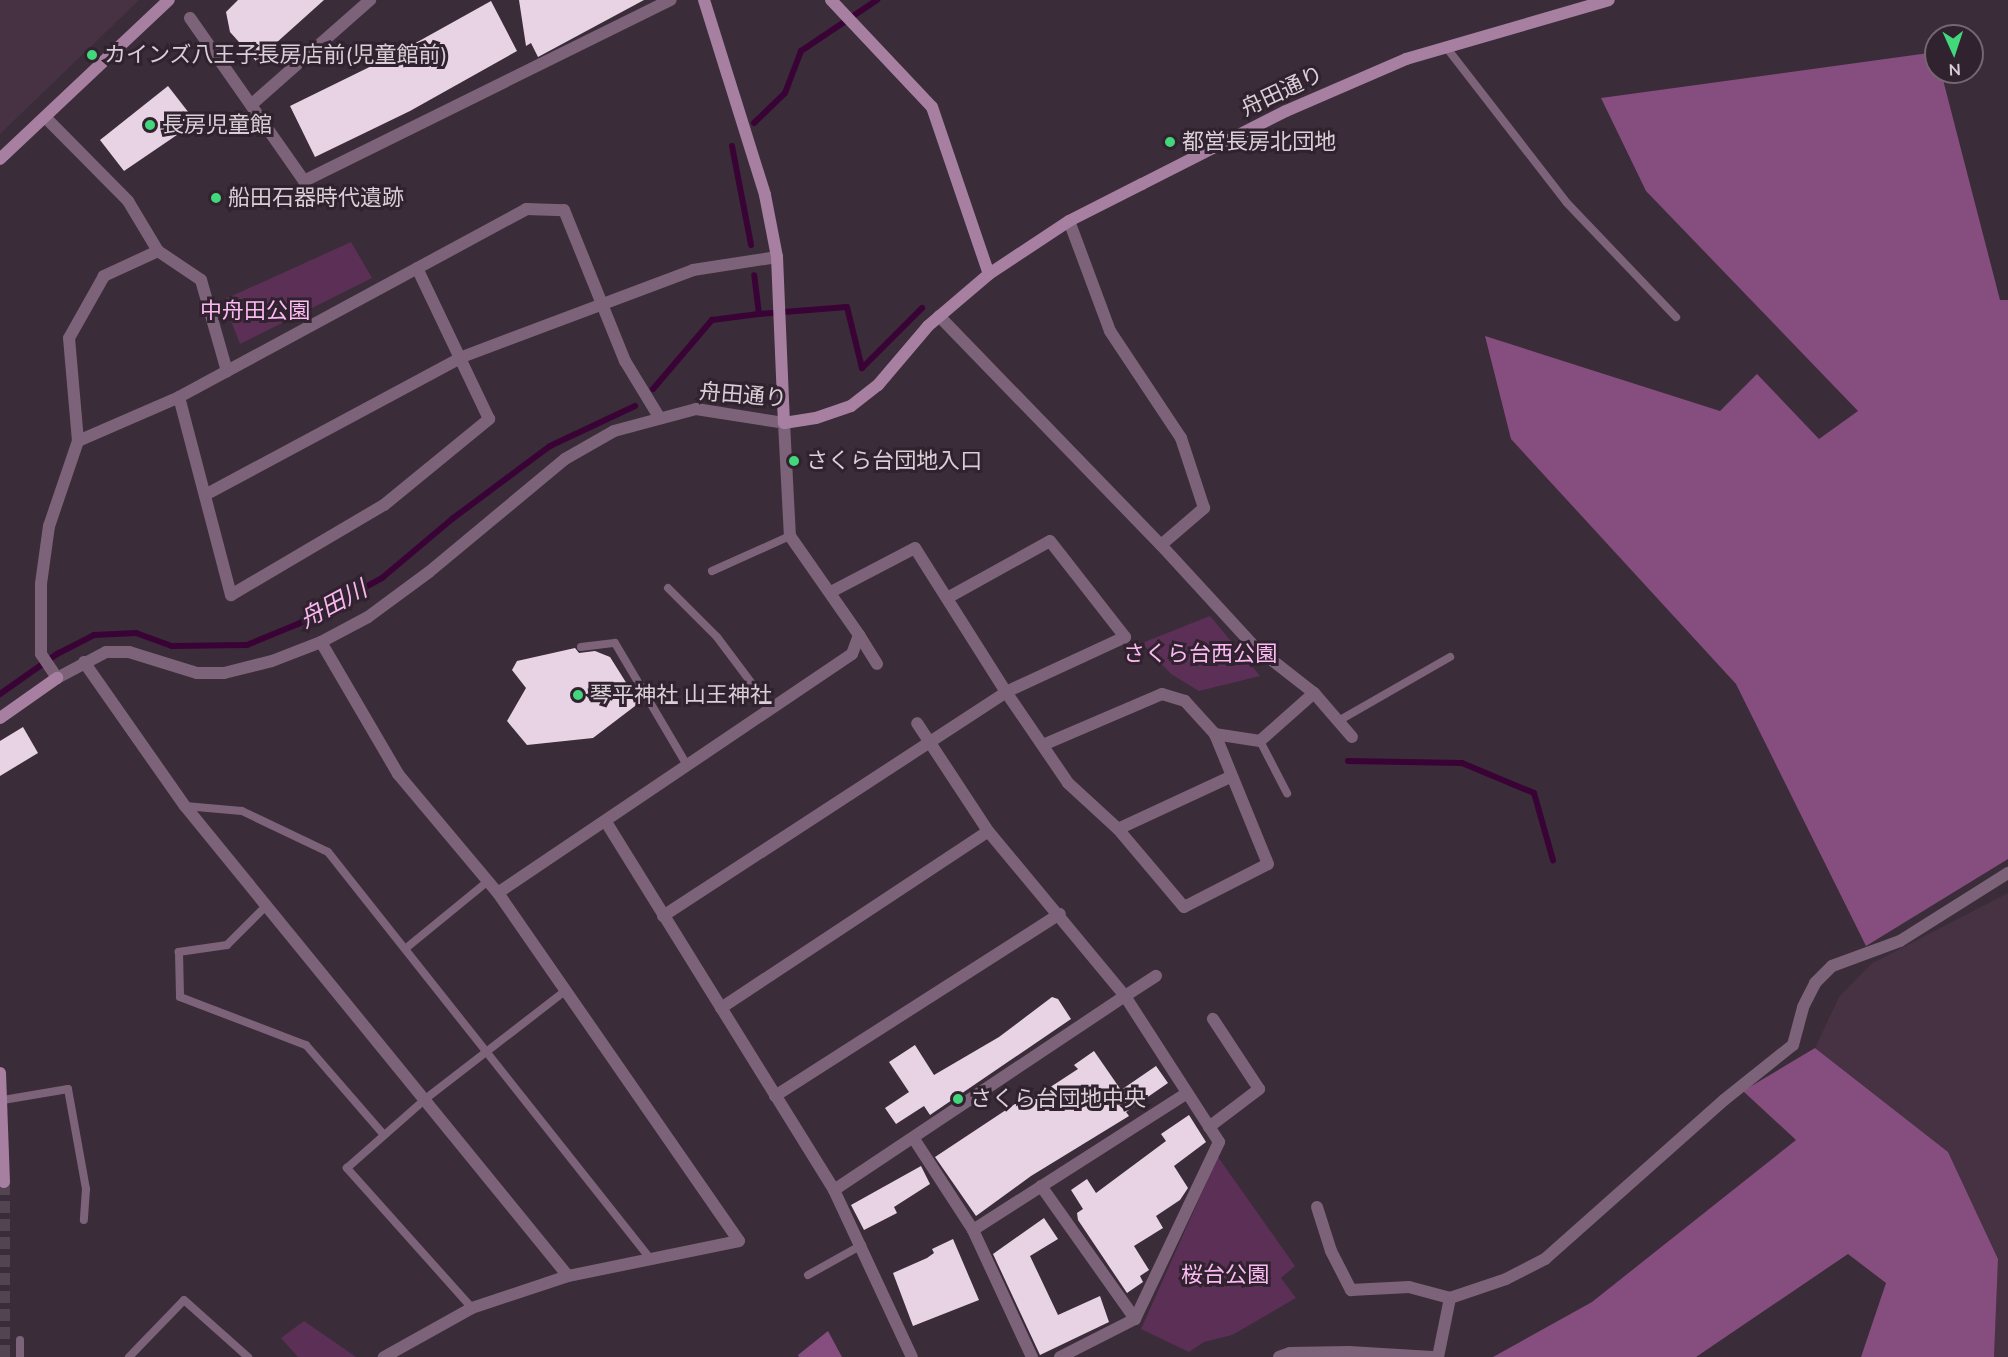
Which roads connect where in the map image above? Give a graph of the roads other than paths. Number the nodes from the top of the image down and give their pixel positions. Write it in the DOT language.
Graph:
graph roads {
  1 [pos="169,0"];
  2 [pos="370,0"];
  3 [pos="672,0"];
  4 [pos="704,0"];
  5 [pos="1609,0"];
  6 [pos="835,5"];
  7 [pos="190,18"];
  8 [pos="1446,47"];
  9 [pos="251,105"];
  10 [pos="45,117"];
  11 [pos="0,159"];
  12 [pos="1069,221"];
  13 [pos="158,251"];
  14 [pos="777,257"];
  15 [pos="417,268"];
  16 [pos="989,274"];
  17 [pos="600,304"];
  18 [pos="939,316"];
  19 [pos="1676,317"];
  20 [pos="462,357"];
  21 [pos="227,371"];
  22 [pos="179,397"];
  23 [pos="659,417"];
  24 [pos="784,423"];
  25 [pos="78,441"];
  26 [pos="205,495"];
  27 [pos="790,536"];
  28 [pos="1161,545"];
  29 [pos="712,571"];
  30 [pos="668,588"];
  31 [pos="831,592"];
  32 [pos="949,597"];
  33 [pos="859,635"];
  34 [pos="321,642"];
  35 [pos="581,647"];
  36 [pos="1450,657"];
  37 [pos="84,662"];
  38 [pos="877,664"];
  39 [pos="55,675"];
  40 [pos="1005,693"];
  41 [pos="1314,693"];
  42 [pos="771,709"];
  43 [pos="0,718"];
  44 [pos="1340,720"];
  45 [pos="917,723"];
  46 [pos="1215,734"];
  47 [pos="1353,737"];
  48 [pos="1260,741"];
  49 [pos="930,743"];
  50 [pos="1042,745"];
  51 [pos="687,765"];
  52 [pos="1230,777"];
  53 [pos="1287,793"];
  54 [pos="185,806"];
  55 [pos="606,822"];
  56 [pos="1118,829"];
  57 [pos="988,831"];
  58 [pos="2008,873"];
  59 [pos="488,881"];
  60 [pos="498,893"];
  61 [pos="266,906"];
  62 [pos="1060,914"];
  63 [pos="663,916"];
  64 [pos="405,949"];
  65 [pos="1156,976"];
  66 [pos="565,991"];
  67 [pos="1125,996"];
  68 [pos="720,1008"];
  69 [pos="1213,1019"];
  70 [pos="487,1050"];
  71 [pos="0,1073"];
  72 [pos="1187,1093"];
  73 [pos="775,1096"];
  74 [pos="3,1100"];
  75 [pos="424,1100"];
  76 [pos="1209,1127"];
  77 [pos="383,1134"];
  78 [pos="914,1139"];
  79 [pos="4,1182"];
  80 [pos="1041,1186"];
  81 [pos="834,1190"];
  82 [pos="1317,1207"];
  83 [pos="84,1220"];
  84 [pos="973,1230"];
  85 [pos="863,1245"];
  86 [pos="650,1257"];
  87 [pos="808,1275"];
  88 [pos="568,1276"];
  89 [pos="1449,1298"];
  90 [pos="472,1308"];
  91 [pos="1134,1319"];
  92 [pos="20,1340"];
  93 [pos="20,1357"];
  94 [pos="129,1357"];
  95 [pos="248,1357"];
  96 [pos="384,1357"];
  97 [pos="912,1357"];
  98 [pos="1032,1357"];
  99 [pos="1060,1357"];
  100 [pos="1279,1357"];
  101 [pos="1432,1357"];
  102 [pos="1438,1357"];
  1 -- 10 [label="street"];
  2 -- 9 [label="street"];
  3 -- 9 [label="street"];
  4 -- 14 [label="street"];
  5 -- 8 [label="street, 舟田通り"];
  6 -- 16 [label="street"];
  7 -- 9 [label="street"];
  8 -- 12 [label="street, 舟田通り"];
  8 -- 19 [label="lane"];
  10 -- 11 [label="street"];
  10 -- 13 [label="street"];
  12 -- 16 [label="street, 舟田通り"];
  12 -- 28 [label="street"];
  13 -- 21 [label="street"];
  13 -- 25 [label="street"];
  14 -- 17 [label="street"];
  14 -- 24 [label="street"];
  15 -- 17 [label="street"];
  15 -- 20 [label="street"];
  15 -- 21 [label="street"];
  16 -- 18 [label="street, 舟田通り"];
  17 -- 20 [label="street"];
  17 -- 23 [label="street"];
  18 -- 24 [label="street, 舟田通り"];
  18 -- 28 [label="street"];
  20 -- 26 [label="street"];
  20 -- 26 [label="street"];
  21 -- 22 [label="street"];
  22 -- 25 [label="street"];
  22 -- 26 [label="street"];
  23 -- 24 [label="street, 舟田通り"];
  23 -- 34 [label="street, 舟田通り"];
  24 -- 27 [label="street"];
  25 -- 39 [label="street"];
  27 -- 29 [label="lane"];
  27 -- 31 [label="street"];
  28 -- 41 [label="street"];
  30 -- 42 [label="lane"];
  31 -- 32 [label="street"];
  31 -- 33 [label="street"];
  32 -- 40 [label="street"];
  32 -- 40 [label="street"];
  33 -- 38 [label="street"];
  33 -- 42 [label="street"];
  34 -- 37 [label="street, 舟田通り"];
  34 -- 59 [label="street"];
  35 -- 51 [label="lane"];
  36 -- 44 [label="lane"];
  37 -- 39 [label="street, 舟田通り"];
  37 -- 54 [label="street"];
  39 -- 43 [label="street, 舟田通り"];
  40 -- 49 [label="street"];
  40 -- 50 [label="street"];
  41 -- 44 [label="street"];
  41 -- 48 [label="street"];
  42 -- 51 [label="street"];
  44 -- 47 [label="street"];
  45 -- 49 [label="street"];
  46 -- 48 [label="street"];
  46 -- 50 [label="street"];
  46 -- 52 [label="street"];
  48 -- 53 [label="lane"];
  49 -- 57 [label="street"];
  49 -- 63 [label="street"];
  50 -- 56 [label="street"];
  51 -- 55 [label="street"];
  52 -- 56 [label="street"];
  52 -- 56 [label="street"];
  54 -- 61 [label="street"];
  54 -- 64 [label="lane"];
  55 -- 60 [label="street"];
  55 -- 63 [label="street"];
  57 -- 62 [label="street"];
  57 -- 68 [label="street"];
  58 -- 89 [label="street"];
  59 -- 60 [label="street"];
  59 -- 64 [label="lane"];
  60 -- 66 [label="street"];
  61 -- 75 [label="street"];
  61 -- 77 [label="lane"];
  62 -- 67 [label="street"];
  62 -- 73 [label="street"];
  63 -- 68 [label="street"];
  64 -- 70 [label="lane"];
  65 -- 67 [label="street"];
  66 -- 70 [label="lane"];
  66 -- 86 [label="street"];
  67 -- 72 [label="street"];
  67 -- 78 [label="street"];
  68 -- 73 [label="street"];
  69 -- 76 [label="street"];
  70 -- 75 [label="lane"];
  70 -- 86 [label="lane"];
  71 -- 74 [label="street"];
  72 -- 76 [label="street"];
  72 -- 80 [label="street"];
  73 -- 81 [label="street"];
  74 -- 79 [label="street"];
  74 -- 83 [label="lane"];
  75 -- 77 [label="lane"];
  75 -- 88 [label="street"];
  76 -- 91 [label="street"];
  77 -- 90 [label="lane"];
  78 -- 81 [label="street"];
  78 -- 84 [label="street"];
  80 -- 84 [label="street"];
  80 -- 91 [label="street"];
  81 -- 85 [label="street"];
  82 -- 89 [label="street"];
  84 -- 98 [label="street"];
  85 -- 87 [label="lane"];
  85 -- 97 [label="street"];
  86 -- 88 [label="street"];
  88 -- 90 [label="street"];
  89 -- 102 [label="street"];
  90 -- 96 [label="street"];
  91 -- 99 [label="street"];
  92 -- 93 [label="lane"];
  94 -- 95 [label="lane"];
  100 -- 101 [label="street"];
}
